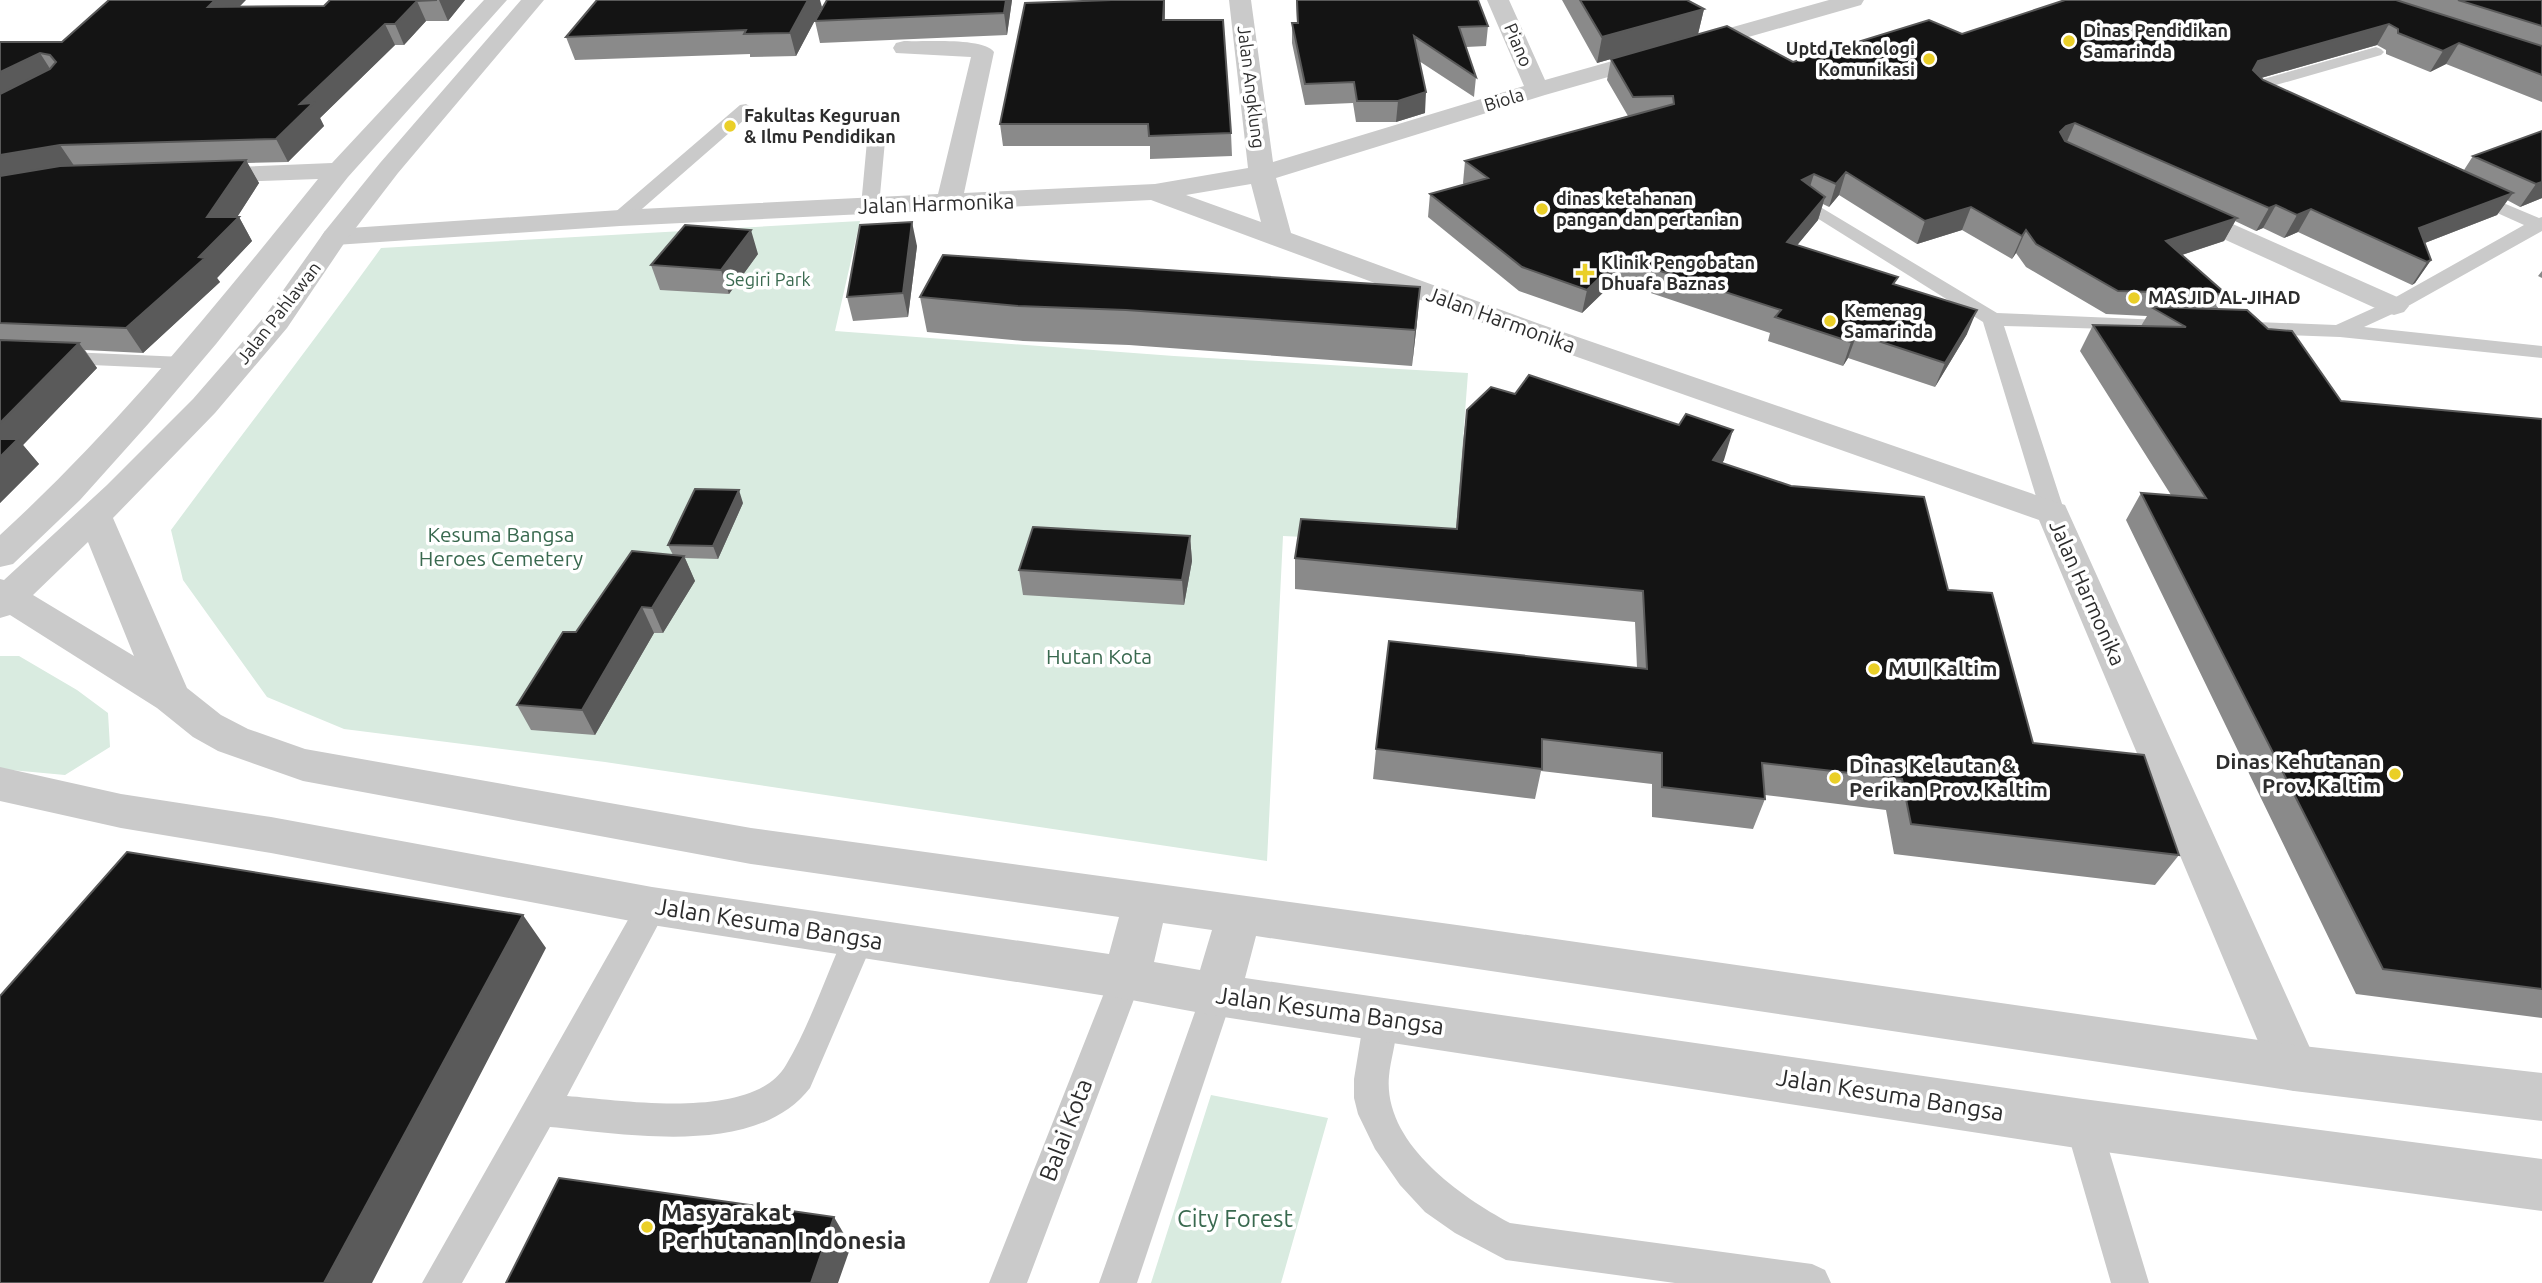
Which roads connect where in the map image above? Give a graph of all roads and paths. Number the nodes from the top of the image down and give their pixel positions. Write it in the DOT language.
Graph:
graph roads {
  1 [pos="495,0"];
  2 [pos="533,0"];
  3 [pos="1240,0"];
  4 [pos="1498,0"];
  5 [pos="1853,0"];
  6 [pos="904,48"];
  7 [pos="2376,52"];
  8 [pos="1537,90"];
  9 [pos="2283,107"];
  10 [pos="746,109"];
  11 [pos="876,141"];
  12 [pos="339,171"];
  13 [pos="1262,174"];
  14 [pos="178,175"];
  15 [pos="2452,185"];
  16 [pos="1154,192"];
  17 [pos="2161,200"];
  18 [pos="948,203"];
  19 [pos="1807,204"];
  20 [pos="870,206"];
  21 [pos="620,218"];
  22 [pos="2540,224"];
  23 [pos="335,237"];
  24 [pos="1279,240"];
  25 [pos="2394,306"];
  26 [pos="1992,319"];
  27 [pos="2339,331"];
  28 [pos="2542,352"];
  29 [pos="0,355"];
  30 [pos="183,363"];
  31 [pos="2053,513"];
  32 [pos="94,514"];
  33 [pos="0,555"];
  34 [pos="4,598"];
  35 [pos="171,697"];
  36 [pos="0,784"];
  37 [pos="51,795"];
  38 [pos="0,798"];
  39 [pos="1146,901"];
  40 [pos="652,906"];
  41 [pos="1239,914"];
  42 [pos="859,937"];
  43 [pos="1126,978"];
  44 [pos="1217,995"];
  45 [pos="1381,1018"];
  46 [pos="2294,1068"];
  47 [pos="2542,1097"];
  48 [pos="541,1110"];
  49 [pos="2083,1124"];
  50 [pos="2542,1185"];
  51 [pos="441,1283"];
  52 [pos="1008,1283"];
  53 [pos="1118,1283"];
  54 [pos="1812,1283"];
  55 [pos="2130,1283"];
  1 -- 12 [label="street"];
  2 -- 23 [label="street, Jalan Pahlawan"];
  3 -- 13 [label="street, Jalan Angklung"];
  4 -- 8 [label="street, Piano"];
  5 -- 8 [label="street, Biola"];
  6 -- 18 [label="street"];
  7 -- 9 [label="lane"];
  8 -- 13 [label="street, Biola"];
  10 -- 21 [label="lane"];
  11 -- 20 [label="lane"];
  12 -- 14 [label="street"];
  12 -- 30 [label="street"];
  13 -- 16 [label="street, Biola"];
  13 -- 24 [label="street, Jalan Angklung"];
  15 -- 22 [label="lane"];
  16 -- 18 [label="street, Jalan Harmonika"];
  16 -- 24 [label="street, Jalan Harmonika"];
  17 -- 25 [label="street"];
  18 -- 20 [label="street, Jalan Harmonika"];
  19 -- 26 [label="lane"];
  20 -- 21 [label="street, Jalan Harmonika"];
  21 -- 23 [label="street, Jalan Harmonika"];
  22 -- 25 [label="lane"];
  23 -- 32 [label="street, Jalan Pahlawan"];
  24 -- 31 [label="street, Jalan Harmonika"];
  25 -- 27 [label="lane"];
  26 -- 27 [label="lane"];
  26 -- 31 [label="lane"];
  27 -- 28 [label="lane"];
  29 -- 30 [label="lane"];
  30 -- 33 [label="street"];
  31 -- 46 [label="street, Jalan Harmonika"];
  32 -- 34 [label="street, Jalan Pahlawan"];
  32 -- 35 [label="street"];
  34 -- 35 [label="street"];
  35 -- 39 [label="street"];
  36 -- 37 [label="street, Jalan Kesuma Bangsa"];
  37 -- 38 [label="street"];
  37 -- 40 [label="street, Jalan Kesuma Bangsa"];
  39 -- 41 [label="street"];
  39 -- 43 [label="street"];
  40 -- 42 [label="street, Jalan Kesuma Bangsa"];
  40 -- 48 [label="lane"];
  41 -- 44 [label="street"];
  41 -- 46 [label="street"];
  42 -- 43 [label="street, Jalan Kesuma Bangsa"];
  42 -- 48 [label="lane"];
  43 -- 44 [label="street, Jalan Kesuma Bangsa"];
  43 -- 52 [label="lane, Balai Kota"];
  44 -- 45 [label="street, Jalan Kesuma Bangsa"];
  44 -- 53 [label="lane"];
  45 -- 49 [label="street, Jalan Kesuma Bangsa"];
  45 -- 54 [label="lane"];
  46 -- 47 [label="street"];
  48 -- 51 [label="lane"];
  49 -- 50 [label="street, Jalan Kesuma Bangsa"];
  49 -- 55 [label="lane"];
}
